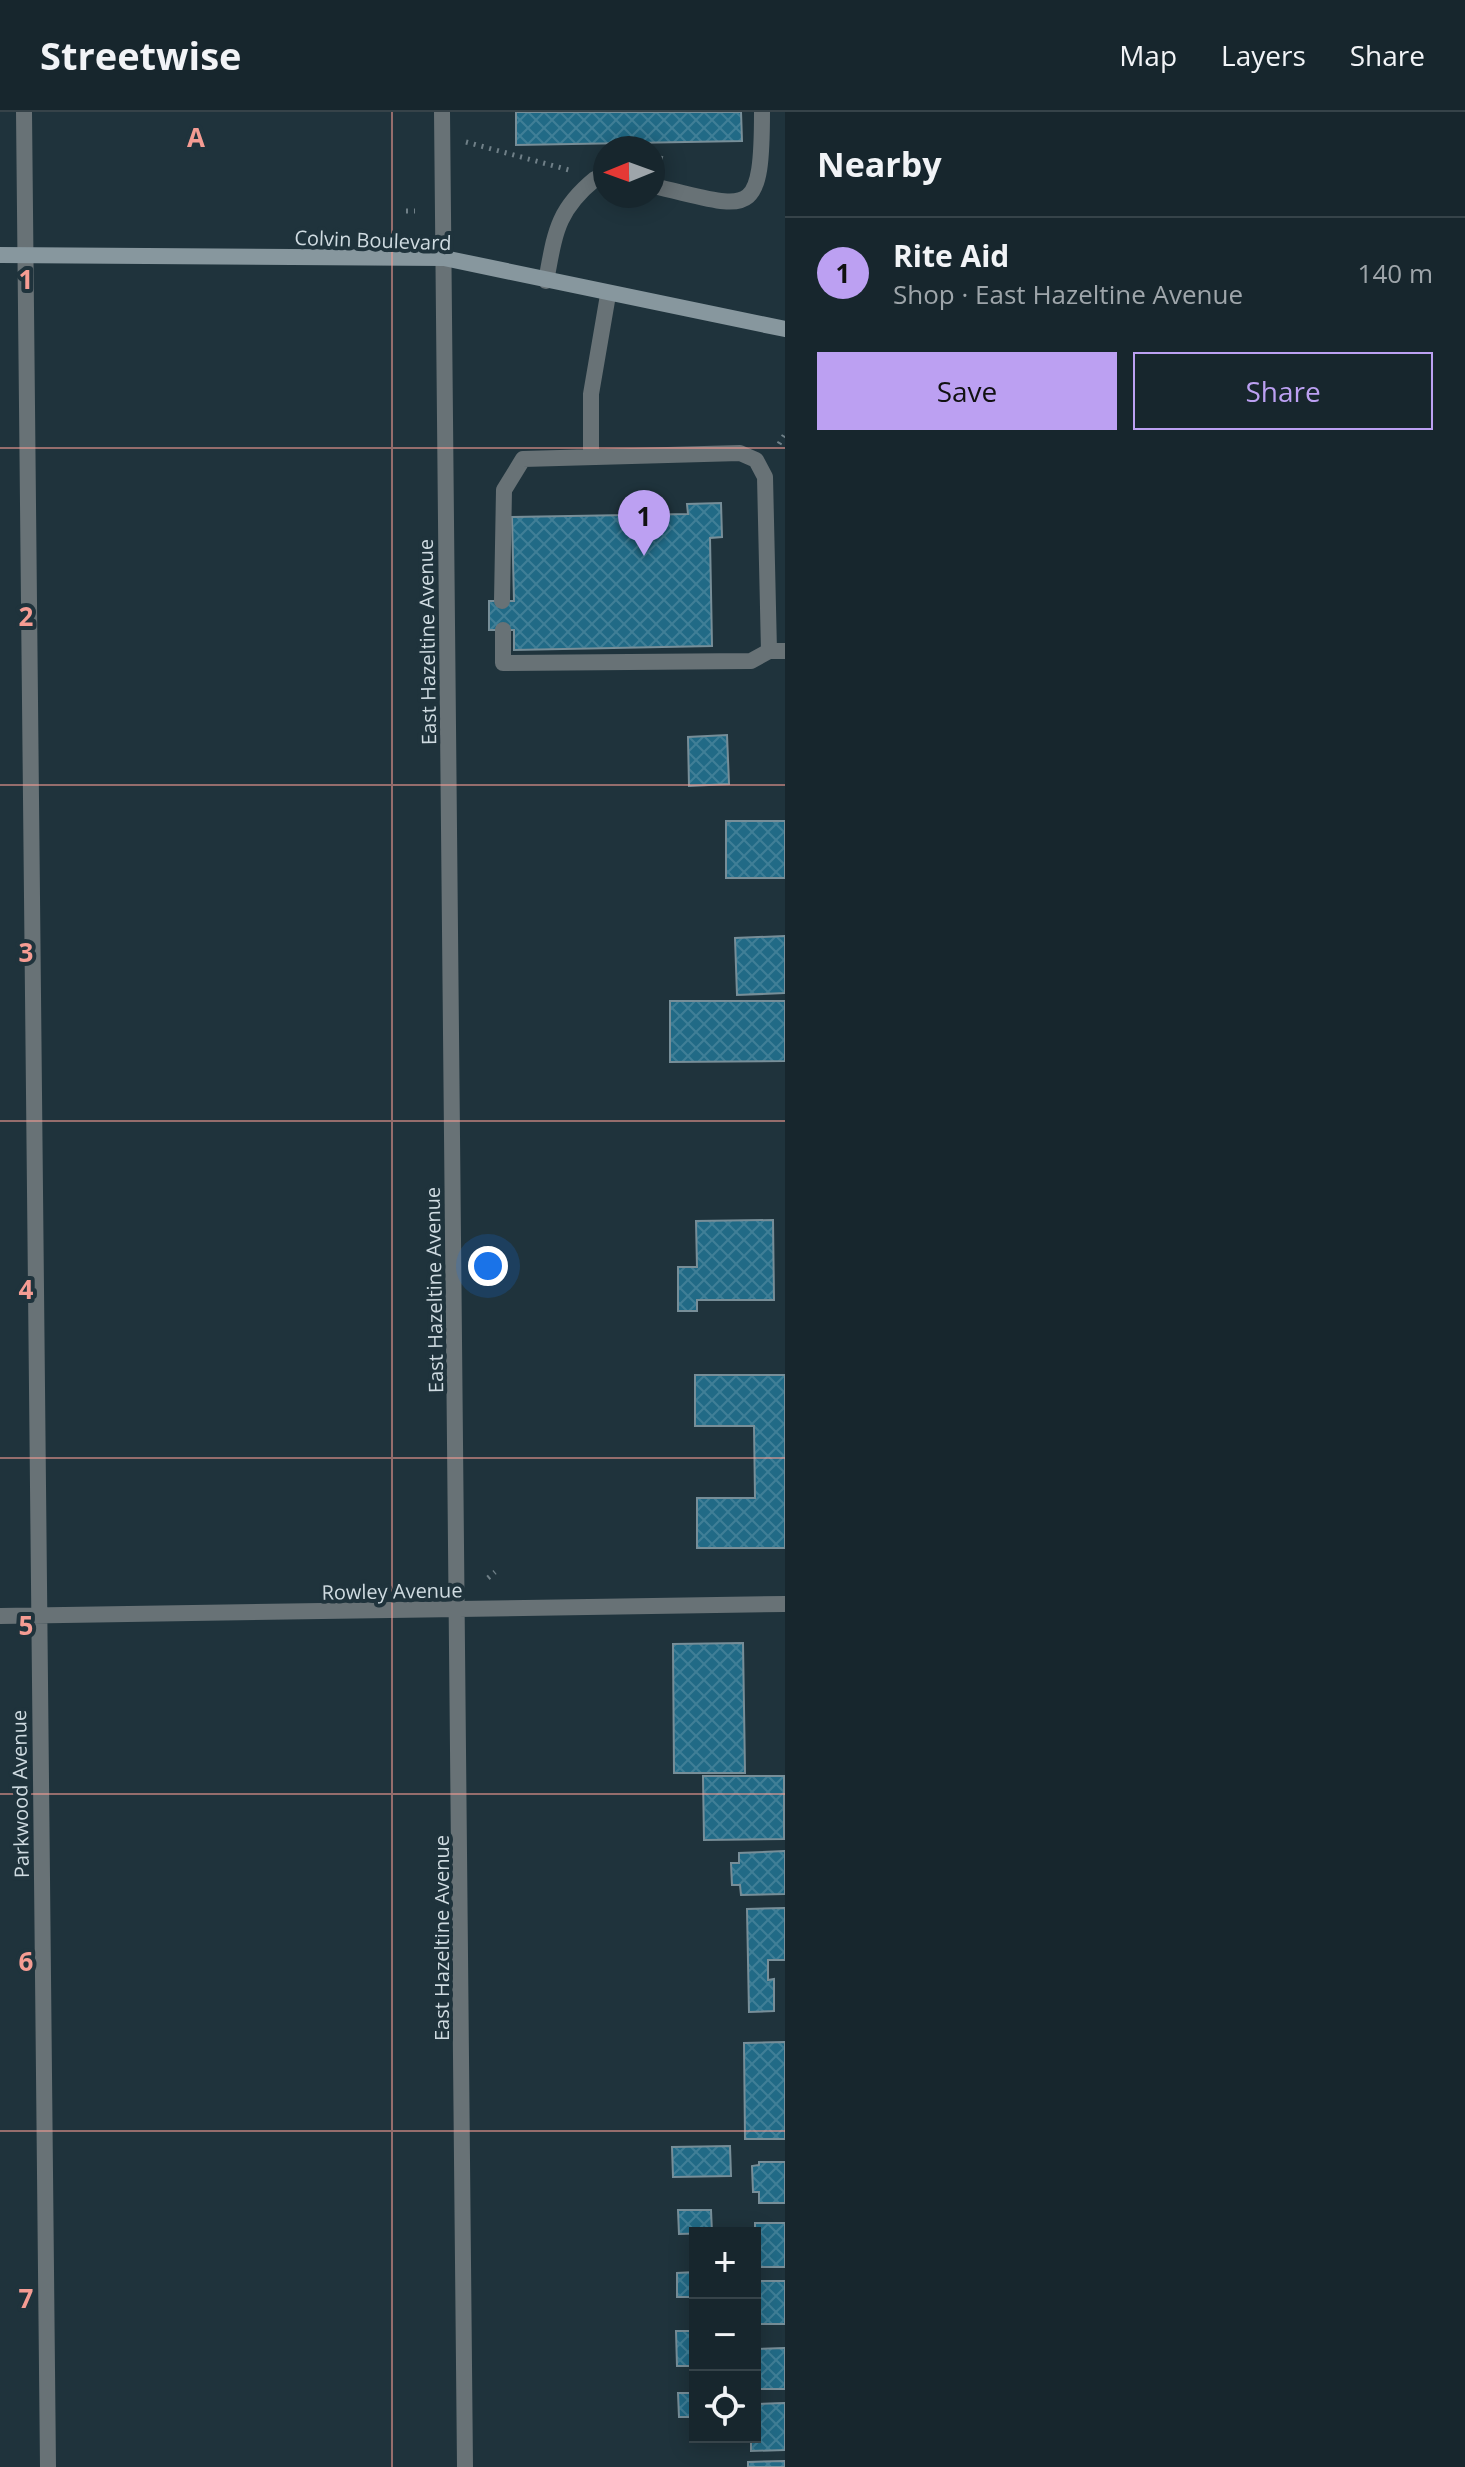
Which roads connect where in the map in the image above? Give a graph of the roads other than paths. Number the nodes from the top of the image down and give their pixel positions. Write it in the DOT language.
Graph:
graph roads {
  1 [pos="24,112"];
  2 [pos="442,112"];
  3 [pos="762,112"];
  4 [pos="593,181"];
  5 [pos="665,189"];
  6 [pos="0,255"];
  7 [pos="25,255"];
  8 [pos="444,258"];
  9 [pos="546,281"];
  10 [pos="608,295"];
  11 [pos="785,329"];
  12 [pos="591,457"];
  13 [pos="502,601"];
  14 [pos="503,630"];
  15 [pos="777,651"];
  16 [pos="785,1604"];
  17 [pos="458,1610"];
  18 [pos="0,1616"];
  19 [pos="37,1616"];
  20 [pos="48,2467"];
  21 [pos="465,2467"];
  1 -- 7 [label="street, Parkwood Avenue"];
  2 -- 8 [label="street, East Hazeltine Avenue"];
  3 -- 5 [label="street"];
  4 -- 9 [label="street"];
  6 -- 7 [label="street, Colvin Boulevard"];
  7 -- 8 [label="street, Colvin Boulevard"];
  7 -- 19 [label="street, Parkwood Avenue"];
  8 -- 9 [label="street, Colvin Boulevard"];
  8 -- 17 [label="street, East Hazeltine Avenue"];
  9 -- 10 [label="street, Colvin Boulevard"];
  10 -- 11 [label="street, Colvin Boulevard"];
  10 -- 12 [label="street"];
  12 -- 13 [label="street"];
  12 -- 15 [label="street"];
  14 -- 15 [label="street"];
  16 -- 17 [label="street, Rowley Avenue"];
  17 -- 19 [label="street, Rowley Avenue"];
  17 -- 21 [label="street, East Hazeltine Avenue"];
  18 -- 19 [label="street, Rowley Avenue"];
  19 -- 20 [label="street, Parkwood Avenue"];
}
